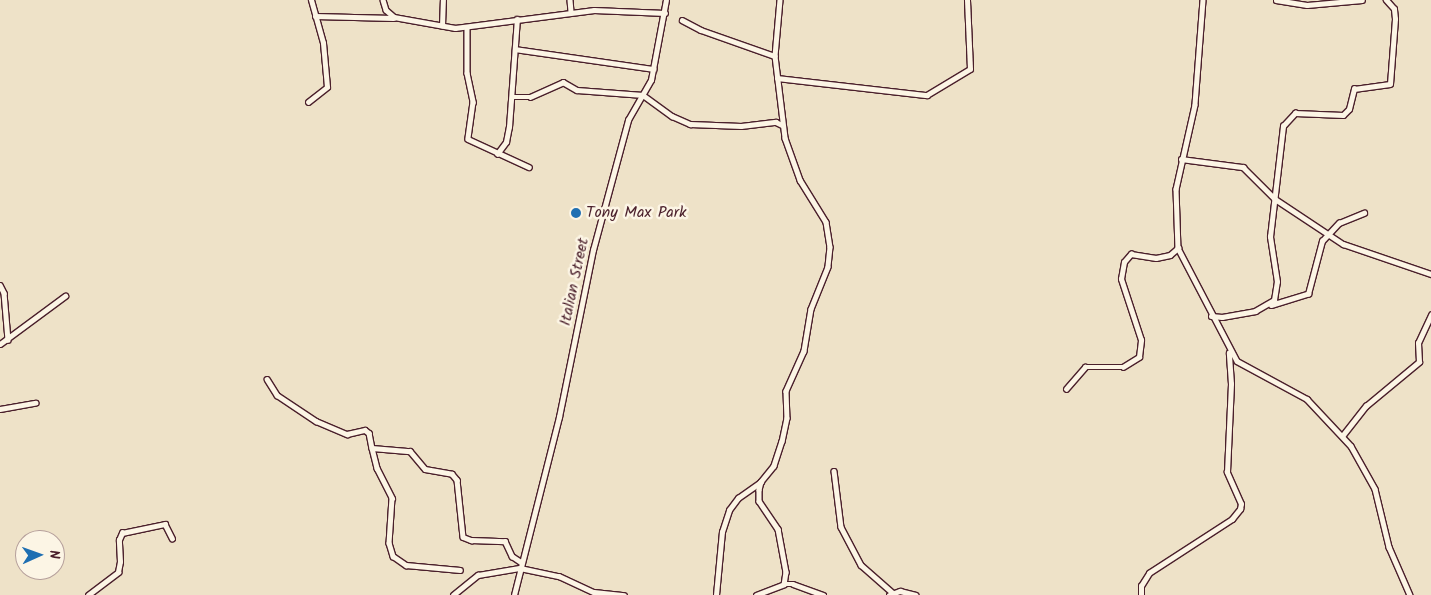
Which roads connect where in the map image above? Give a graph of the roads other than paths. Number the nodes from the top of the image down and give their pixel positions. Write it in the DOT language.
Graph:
graph roads {
  1 [pos="311,0"];
  2 [pos="383,0"];
  3 [pos="443,0"];
  4 [pos="570,0"];
  5 [pos="666,0"];
  6 [pos="780,0"];
  7 [pos="967,0"];
  8 [pos="1203,0"];
  9 [pos="1276,0"];
  10 [pos="1362,0"];
  11 [pos="1386,0"];
  12 [pos="1287,1"];
  13 [pos="571,11"];
  14 [pos="665,13"];
  15 [pos="315,16"];
  16 [pos="394,18"];
  17 [pos="517,19"];
  18 [pos="682,20"];
  19 [pos="442,26"];
  20 [pos="467,27"];
  21 [pos="515,49"];
  22 [pos="775,56"];
  23 [pos="654,69"];
  24 [pos="777,78"];
  25 [pos="643,95"];
  26 [pos="512,97"];
  27 [pos="308,102"];
  28 [pos="782,125"];
  29 [pos="497,154"];
  30 [pos="1181,159"];
  31 [pos="529,167"];
  32 [pos="1275,199"];
  33 [pos="1364,213"];
  34 [pos="1327,234"];
  35 [pos="1178,248"];
  36 [pos="1431,274"];
  37 [pos="0,285"];
  38 [pos="65,296"];
  39 [pos="1271,304"];
  40 [pos="1431,315"];
  41 [pos="1211,316"];
  42 [pos="8,340"];
  43 [pos="0,344"];
  44 [pos="1229,353"];
  45 [pos="267,379"];
  46 [pos="1066,389"];
  47 [pos="35,403"];
  48 [pos="0,409"];
  49 [pos="1343,434"];
  50 [pos="372,448"];
  51 [pos="834,471"];
  52 [pos="761,482"];
  53 [pos="172,538"];
  54 [pos="521,565"];
  55 [pos="460,570"];
  56 [pos="784,584"];
  57 [pos="891,594"];
  58 [pos="88,595"];
  59 [pos="453,595"];
  60 [pos="514,595"];
  61 [pos="624,595"];
  62 [pos="716,595"];
  63 [pos="756,595"];
  64 [pos="823,595"];
  65 [pos="916,595"];
  66 [pos="1141,595"];
  67 [pos="1410,595"];
  1 -- 15 [label="street"];
  2 -- 16 [label="street"];
  3 -- 19 [label="street"];
  4 -- 13 [label="street"];
  5 -- 14 [label="street, Italian Street"];
  6 -- 22 [label="street"];
  7 -- 24 [label="street"];
  8 -- 30 [label="street"];
  9 -- 12 [label="street"];
  10 -- 12 [label="street"];
  11 -- 32 [label="street"];
  13 -- 14 [label="street"];
  13 -- 17 [label="street"];
  14 -- 23 [label="street, Italian Street"];
  15 -- 16 [label="street"];
  15 -- 27 [label="street"];
  16 -- 19 [label="street"];
  17 -- 20 [label="street"];
  17 -- 21 [label="street"];
  18 -- 22 [label="street"];
  19 -- 20 [label="street"];
  20 -- 29 [label="street"];
  21 -- 23 [label="street"];
  21 -- 26 [label="street"];
  22 -- 24 [label="street"];
  23 -- 25 [label="street, Italian Street"];
  24 -- 28 [label="street"];
  25 -- 26 [label="street"];
  25 -- 28 [label="street"];
  25 -- 54 [label="street, Italian Street"];
  26 -- 29 [label="street"];
  28 -- 52 [label="street"];
  29 -- 31 [label="street"];
  30 -- 32 [label="street"];
  30 -- 35 [label="street"];
  32 -- 34 [label="street"];
  32 -- 39 [label="street"];
  33 -- 34 [label="street"];
  34 -- 36 [label="street"];
  34 -- 39 [label="street"];
  35 -- 41 [label="street"];
  35 -- 46 [label="street"];
  37 -- 42 [label="street"];
  38 -- 42 [label="street"];
  39 -- 41 [label="street"];
  40 -- 49 [label="street"];
  41 -- 44 [label="street"];
  42 -- 43 [label="street"];
  44 -- 49 [label="street"];
  44 -- 66 [label="street"];
  45 -- 50 [label="street"];
  47 -- 48 [label="street"];
  49 -- 67 [label="street"];
  50 -- 54 [label="street"];
  50 -- 55 [label="street"];
  51 -- 57 [label="street"];
  52 -- 56 [label="street"];
  52 -- 62 [label="street"];
  53 -- 58 [label="street"];
  54 -- 59 [label="street"];
  54 -- 60 [label="street, Italian Street"];
  54 -- 61 [label="street"];
  56 -- 63 [label="street"];
  56 -- 64 [label="street"];
  57 -- 65 [label="street"];
}
